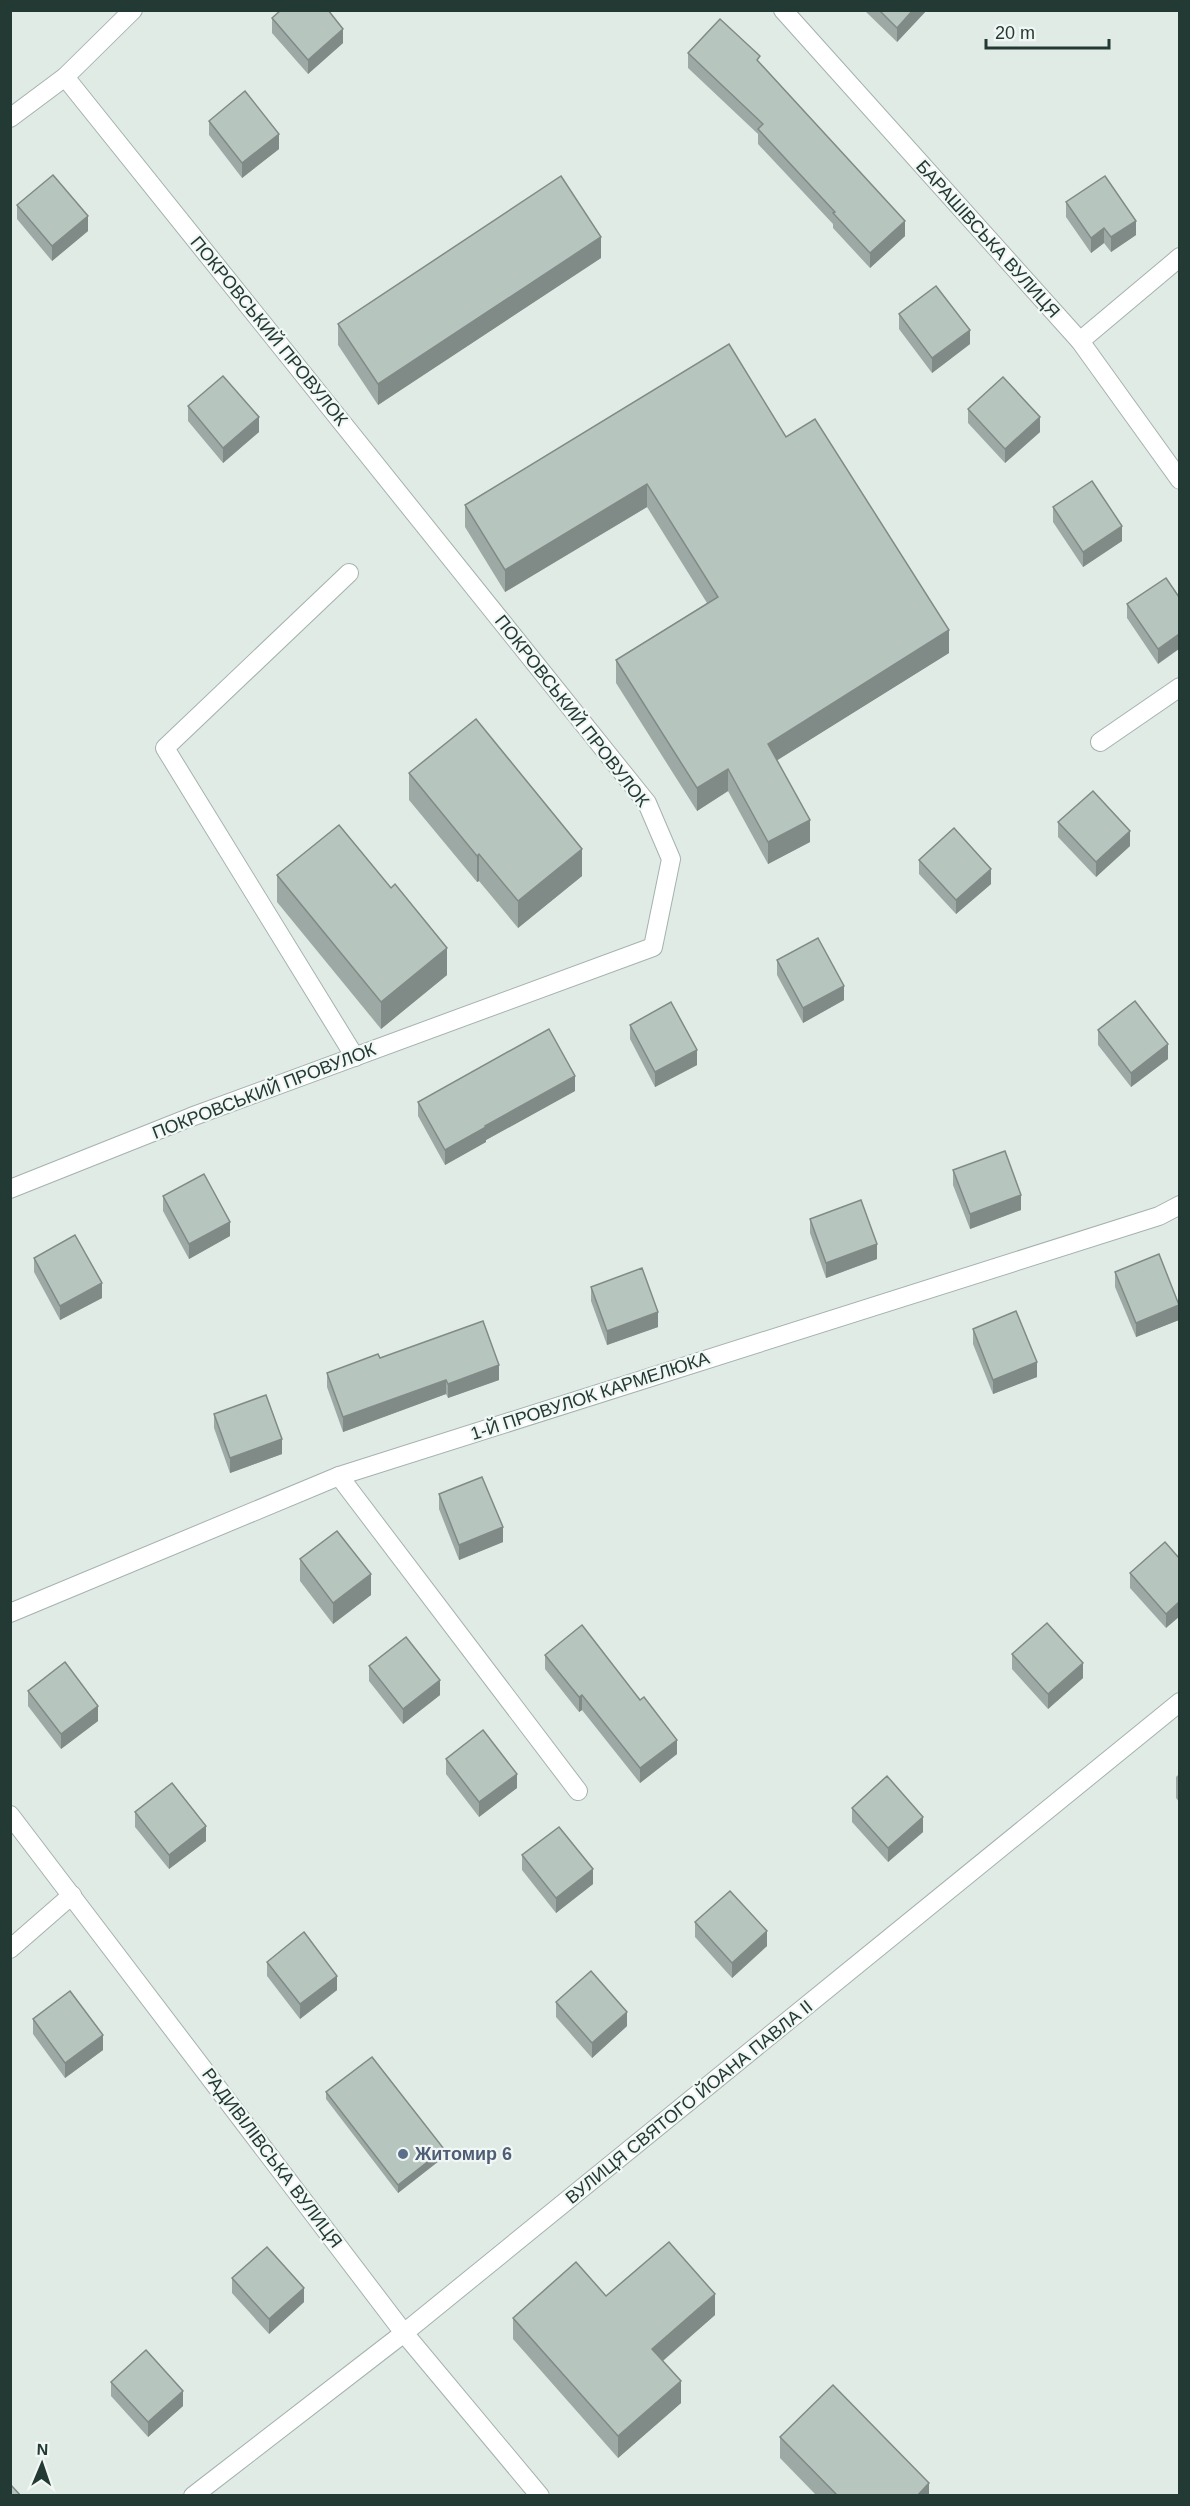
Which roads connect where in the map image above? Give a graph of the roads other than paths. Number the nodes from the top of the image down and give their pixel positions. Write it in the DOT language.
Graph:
graph roads {
  1 [pos="133,10"];
  2 [pos="783,10"];
  3 [pos="65,77"];
  4 [pos="10,118"];
  5 [pos="1179,257"];
  6 [pos="1080,341"];
  7 [pos="1179,480"];
  8 [pos="349,573"];
  9 [pos="1179,687"];
  10 [pos="1100,742"];
  11 [pos="355,1057"];
  12 [pos="10,1189"];
  13 [pos="1179,1205"];
  14 [pos="339,1476"];
  15 [pos="10,1613"];
  16 [pos="1179,1702"];
  17 [pos="579,1791"];
  18 [pos="10,1815"];
  19 [pos="72,1894"];
  20 [pos="10,1949"];
  21 [pos="404,2333"];
  22 [pos="193,2496"];
  23 [pos="540,2496"];
  1 -- 3 [label="street"];
  2 -- 6 [label="street, БАРАШІВСЬКА ВУЛИЦЯ"];
  3 -- 4 [label="street"];
  3 -- 11 [label="street, ПОКРОВСЬКИЙ ПРОВУЛОК"];
  5 -- 6 [label="street"];
  6 -- 7 [label="street, БАРАШІВСЬКА ВУЛИЦЯ"];
  8 -- 11 [label="street"];
  9 -- 10 [label="street"];
  11 -- 12 [label="street, ПОКРОВСЬКИЙ ПРОВУЛОК"];
  13 -- 14 [label="street, 1-Й ПРОВУЛОК КАРМЕЛЮКА"];
  14 -- 15 [label="street, 1-Й ПРОВУЛОК КАРМЕЛЮКА"];
  14 -- 17 [label="street"];
  16 -- 21 [label="street, ВУЛИЦЯ СВЯТОГО ЙОАНА ПАВЛА II"];
  18 -- 19 [label="street, РАДИВІЛІВСЬКА ВУЛИЦЯ"];
  19 -- 20 [label="street"];
  19 -- 21 [label="street, РАДИВІЛІВСЬКА ВУЛИЦЯ"];
  21 -- 22 [label="street, ВУЛИЦЯ СВЯТОГО ЙОАНА ПАВЛА II"];
  21 -- 23 [label="street, РАДИВІЛІВСЬКА ВУЛИЦЯ"];
}
